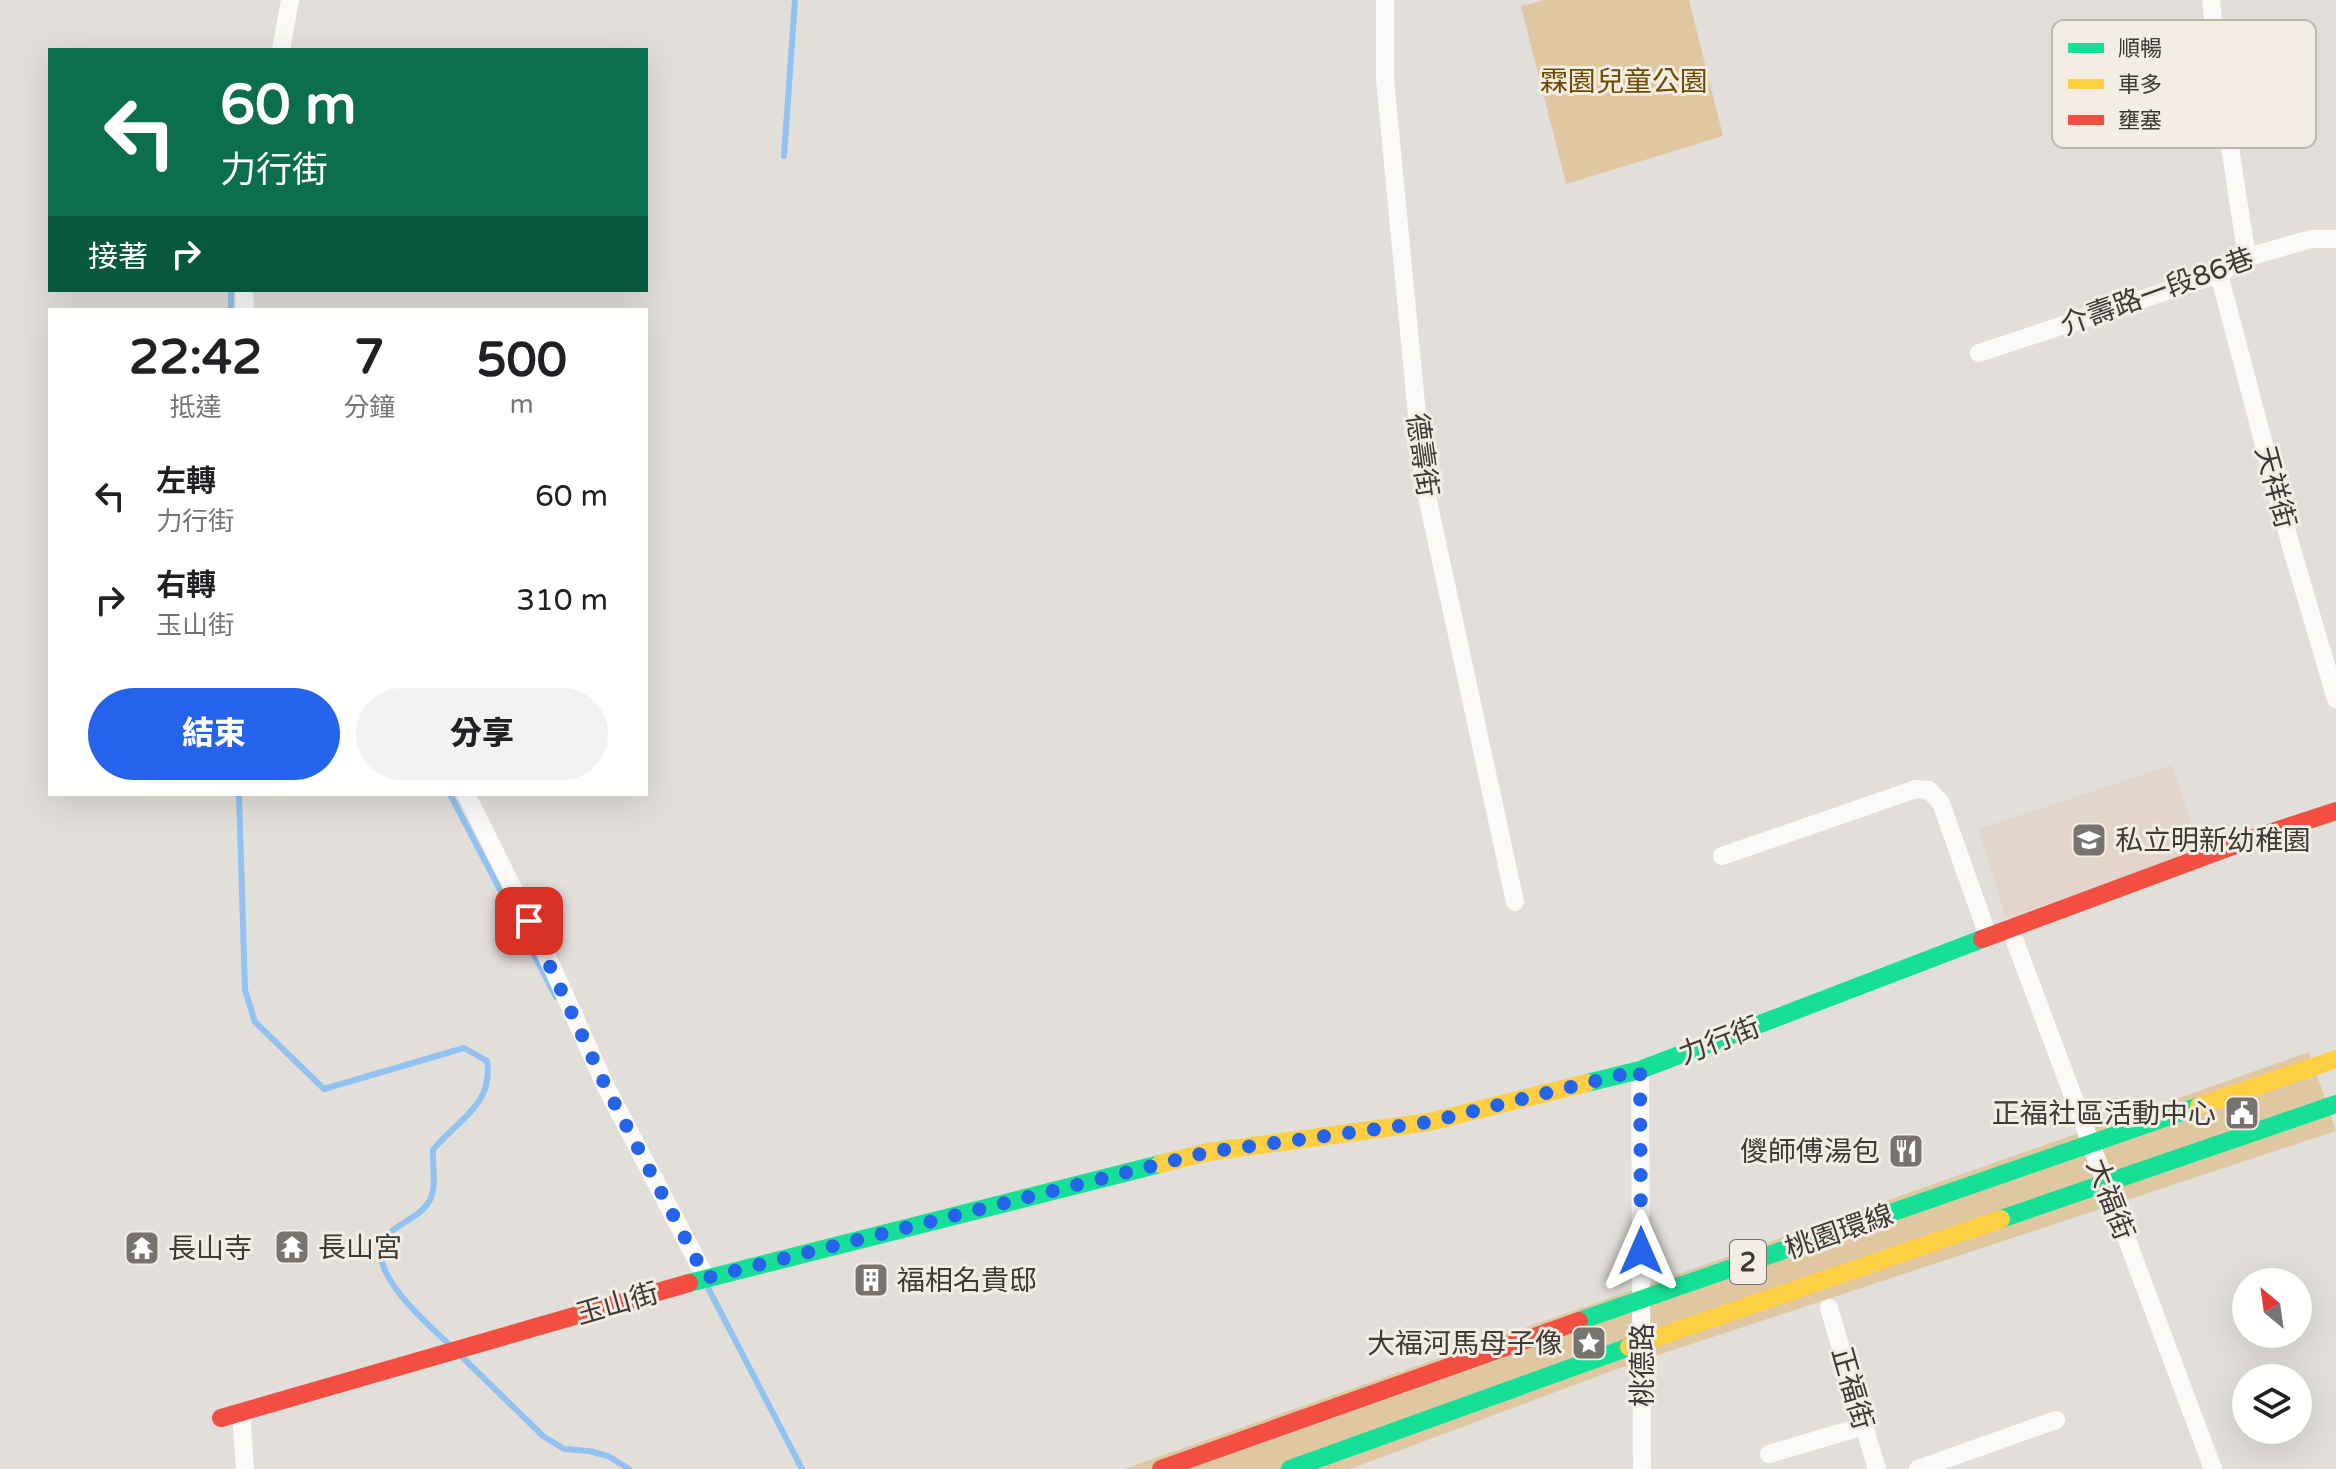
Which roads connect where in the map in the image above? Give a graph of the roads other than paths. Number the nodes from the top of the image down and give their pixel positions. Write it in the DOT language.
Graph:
graph roads {
  1 [pos="290,0"];
  2 [pos="1385,0"];
  3 [pos="2211,0"];
  4 [pos="2213,20"];
  5 [pos="281,48"];
  6 [pos="2230,148"];
  7 [pos="2336,239"];
  8 [pos="2247,258"];
  9 [pos="2219,274"];
  10 [pos="1979,353"];
  11 [pos="2336,699"];
  12 [pos="467,796"];
  13 [pos="2336,811"];
  14 [pos="1722,856"];
  15 [pos="1515,902"];
  16 [pos="2010,928"];
  17 [pos="1988,936"];
  18 [pos="2336,1059"];
  19 [pos="1640,1070"];
  20 [pos="2336,1104"];
  21 [pos="706,1278"];
  22 [pos="1829,1308"];
  23 [pos="241,1412"];
  24 [pos="221,1418"];
  25 [pos="2056,1420"];
  26 [pos="1864,1426"];
  27 [pos="1769,1454"];
  28 [pos="1953,1463"];
  29 [pos="245,1469"];
  30 [pos="1161,1469"];
  31 [pos="1290,1469"];
  32 [pos="1642,1469"];
  33 [pos="1877,1469"];
  34 [pos="1918,1469"];
  35 [pos="2213,1469"];
  1 -- 5 [label="street"];
  2 -- 15 [label="street, 德壽街"];
  3 -- 4 [label="street"];
  6 -- 8 [label="street"];
  7 -- 8 [label="street, 介壽路一段86巷"];
  8 -- 9 [label="street, 介壽路一段86巷"];
  9 -- 10 [label="street, 介壽路一段86巷"];
  9 -- 11 [label="street, 天祥街"];
  12 -- 21 [label="street"];
  13 -- 16 [label="main road, 力行街"];
  14 -- 17 [label="street"];
  16 -- 17 [label="main road, 力行街"];
  16 -- 35 [label="street, 大福街"];
  17 -- 19 [label="main road, 力行街"];
  18 -- 30 [label="main road, 桃園環線 / 2"];
  19 -- 21 [label="main road, 力行街"];
  19 -- 32 [label="street, 桃德路"];
  20 -- 31 [label="main road, 桃園環線 / 2"];
  21 -- 23 [label="main road, 玉山街"];
  22 -- 26 [label="street, 正福街"];
  23 -- 24 [label="main road, 玉山街"];
  23 -- 29 [label="street"];
  25 -- 28 [label="street"];
  26 -- 27 [label="street"];
  26 -- 33 [label="street, 正福街"];
  28 -- 34 [label="street"];
}
